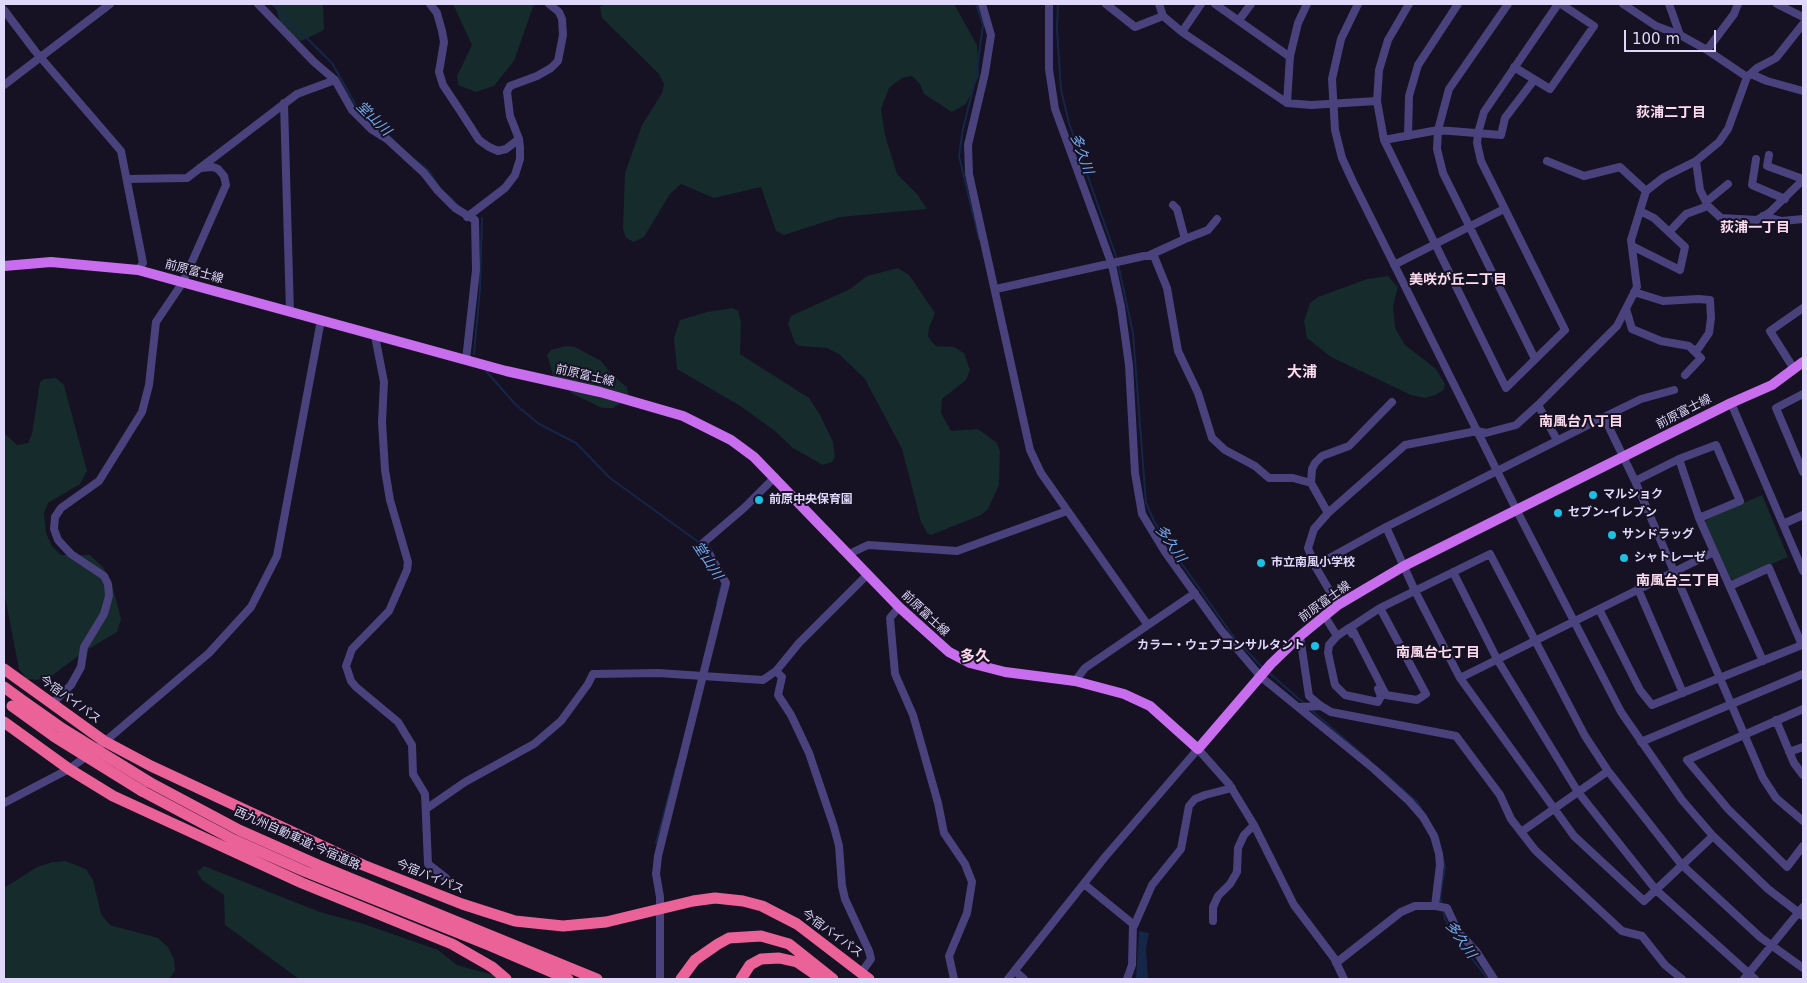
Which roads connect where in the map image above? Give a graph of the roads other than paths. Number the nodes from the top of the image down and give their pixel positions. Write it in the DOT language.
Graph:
graph roads {
  1 [pos="110,4"];
  2 [pos="258,4"];
  3 [pos="430,4"];
  4 [pos="549,4"];
  5 [pos="982,4"];
  6 [pos="1049,4"];
  7 [pos="1106,4"];
  8 [pos="1159,4"];
  9 [pos="1201,4"];
  10 [pos="1214,4"];
  11 [pos="1251,4"];
  12 [pos="1307,4"];
  13 [pos="1358,4"];
  14 [pos="1409,4"];
  15 [pos="1458,4"];
  16 [pos="1508,4"];
  17 [pos="1560,4"];
  18 [pos="1669,4"];
  19 [pos="1738,4"];
  20 [pos="1777,4"];
  21 [pos="1627,5"];
  22 [pos="4,10"];
  23 [pos="1163,16"];
  24 [pos="1803,17"];
  25 [pos="1239,20"];
  26 [pos="1803,24"];
  27 [pos="1182,32"];
  28 [pos="1680,35"];
  29 [pos="1708,50"];
  30 [pos="39,57"];
  31 [pos="1290,57"];
  32 [pos="1514,67"];
  33 [pos="1749,76"];
  34 [pos="335,80"];
  35 [pos="1534,80"];
  36 [pos="4,85"];
  37 [pos="1803,91"];
  38 [pos="1377,101"];
  39 [pos="284,103"];
  40 [pos="1287,103"];
  41 [pos="1332,103"];
  42 [pos="1438,130"];
  43 [pos="1478,133"];
  44 [pos="1408,136"];
  45 [pos="519,139"];
  46 [pos="1384,140"];
  47 [pos="1770,155"];
  48 [pos="1756,159"];
  49 [pos="1547,160"];
  50 [pos="1696,161"];
  51 [pos="200,168"];
  52 [pos="128,179"];
  53 [pos="1803,180"];
  54 [pos="1728,184"];
  55 [pos="1646,191"];
  56 [pos="1785,199"];
  57 [pos="1706,204"];
  58 [pos="1173,206"];
  59 [pos="1504,208"];
  60 [pos="1640,210"];
  61 [pos="1763,216"];
  62 [pos="467,217"];
  63 [pos="1217,219"];
  64 [pos="1803,219"];
  65 [pos="1470,228"];
  66 [pos="1669,232"];
  67 [pos="1185,239"];
  68 [pos="1435,244"];
  69 [pos="1632,246"];
  70 [pos="1150,255"];
  71 [pos="1113,265"];
  72 [pos="1394,265"];
  73 [pos="4,266"];
  74 [pos="138,270"];
  75 [pos="183,282"];
  76 [pos="996,289"];
  77 [pos="1634,292"];
  78 [pos="1803,308"];
  79 [pos="1626,309"];
  80 [pos="290,312"];
  81 [pos="320,320"];
  82 [pos="376,336"];
  83 [pos="1583,346"];
  84 [pos="1693,350"];
  85 [pos="1590,352"];
  86 [pos="1535,359"];
  87 [pos="466,360"];
  88 [pos="1803,362"];
  89 [pos="1794,369"];
  90 [pos="1685,375"];
  91 [pos="1674,390"];
  92 [pos="1803,394"];
  93 [pos="1392,402"];
  94 [pos="1732,402"];
  95 [pos="1538,406"];
  96 [pos="1604,417"];
  97 [pos="1477,431"];
  98 [pos="1557,440"];
  99 [pos="1623,456"];
  100 [pos="1679,459"];
  101 [pos="1496,470"];
  102 [pos="1803,472"];
  103 [pos="775,477"];
  104 [pos="1634,481"];
  105 [pos="1311,483"];
  106 [pos="1516,509"];
  107 [pos="1067,510"];
  108 [pos="1328,513"];
  109 [pos="1803,515"];
  110 [pos="1699,518"];
  111 [pos="1783,524"];
  112 [pos="1386,527"];
  113 [pos="1714,552"];
  114 [pos="849,554"];
  115 [pos="1315,566"];
  116 [pos="1404,566"];
  117 [pos="1674,571"];
  118 [pos="1803,571"];
  119 [pos="1453,572"];
  120 [pos="867,575"];
  121 [pos="1730,586"];
  122 [pos="1638,589"];
  123 [pos="1415,591"];
  124 [pos="1195,593"];
  125 [pos="1338,605"];
  126 [pos="899,607"];
  127 [pos="1380,608"];
  128 [pos="1599,609"];
  129 [pos="1324,615"];
  130 [pos="1573,622"];
  131 [pos="1147,624"];
  132 [pos="1300,636"];
  133 [pos="1337,636"];
  134 [pos="1534,640"];
  135 [pos="1497,659"];
  136 [pos="1763,661"];
  137 [pos="4,669"];
  138 [pos="776,671"];
  139 [pos="1803,674"];
  140 [pos="700,676"];
  141 [pos="1261,677"];
  142 [pos="1460,678"];
  143 [pos="1720,678"];
  144 [pos="1075,681"];
  145 [pos="4,687"];
  146 [pos="1683,693"];
  147 [pos="11,701"];
  148 [pos="52,704"];
  149 [pos="1730,704"];
  150 [pos="1321,706"];
  151 [pos="1303,707"];
  152 [pos="1803,709"];
  153 [pos="1776,720"];
  154 [pos="4,722"];
  155 [pos="1744,734"];
  156 [pos="104,741"];
  157 [pos="1641,742"];
  158 [pos="1803,746"];
  159 [pos="1198,749"];
  160 [pos="1789,752"];
  161 [pos="69,769"];
  162 [pos="1608,771"];
  163 [pos="1803,775"];
  164 [pos="146,786"];
  165 [pos="1232,788"];
  166 [pos="1578,792"];
  167 [pos="4,803"];
  168 [pos="426,809"];
  169 [pos="1553,809"];
  170 [pos="1803,821"];
  171 [pos="1254,825"];
  172 [pos="1521,832"];
  173 [pos="1714,836"];
  174 [pos="1803,846"];
  175 [pos="1681,864"];
  176 [pos="446,878"];
  177 [pos="1084,884"];
  178 [pos="1656,890"];
  179 [pos="1440,907"];
  180 [pos="660,908"];
  181 [pos="1802,912"];
  182 [pos="1212,921"];
  183 [pos="1134,926"];
  184 [pos="1772,946"];
  185 [pos="1336,963"];
  186 [pos="1803,968"];
  187 [pos="1015,971"];
  188 [pos="865,976"];
  189 [pos="1749,978"];
  190 [pos="506,979"];
  191 [pos="568,979"];
  192 [pos="598,979"];
  193 [pos="660,979"];
  194 [pos="682,979"];
  195 [pos="741,979"];
  196 [pos="822,979"];
  197 [pos="833,979"];
  198 [pos="954,979"];
  199 [pos="1008,979"];
  200 [pos="1024,979"];
  201 [pos="1127,979"];
  202 [pos="1344,979"];
  203 [pos="1494,979"];
  204 [pos="1682,979"];
  1 -- 30 [label="street"];
  2 -- 34 [label="street"];
  3 -- 45 [label="street"];
  4 -- 45 [label="street"];
  5 -- 76 [label="street"];
  6 -- 71 [label="street"];
  7 -- 23 [label="street"];
  8 -- 23 [label="street"];
  9 -- 27 [label="street"];
  10 -- 25 [label="street"];
  11 -- 25 [label="street"];
  12 -- 31 [label="street"];
  13 -- 41 [label="street"];
  14 -- 38 [label="street"];
  15 -- 44 [label="street"];
  16 -- 42 [label="street"];
  17 -- 32 [label="street"];
  17 -- 35 [label="street"];
  18 -- 28 [label="street"];
  19 -- 29 [label="street"];
  20 -- 24 [label="street"];
  21 -- 28 [label="street"];
  22 -- 30 [label="street"];
  23 -- 27 [label="street"];
  25 -- 31 [label="street"];
  26 -- 33 [label="street"];
  27 -- 40 [label="street"];
  28 -- 29 [label="street"];
  29 -- 33 [label="street"];
  30 -- 36 [label="street"];
  30 -- 52 [label="street"];
  31 -- 40 [label="street"];
  32 -- 35 [label="street"];
  32 -- 43 [label="street"];
  33 -- 37 [label="street"];
  33 -- 50 [label="street"];
  34 -- 39 [label="street"];
  34 -- 62 [label="street"];
  35 -- 43 [label="street"];
  38 -- 41 [label="street"];
  38 -- 46 [label="street"];
  39 -- 51 [label="street"];
  39 -- 80 [label="street"];
  40 -- 41 [label="street"];
  41 -- 72 [label="street"];
  42 -- 43 [label="street"];
  42 -- 44 [label="street"];
  42 -- 65 [label="street"];
  43 -- 59 [label="street"];
  44 -- 46 [label="street"];
  45 -- 62 [label="street"];
  46 -- 68 [label="street"];
  47 -- 53 [label="street"];
  48 -- 56 [label="street"];
  49 -- 55 [label="street"];
  50 -- 55 [label="street"];
  50 -- 57 [label="street"];
  51 -- 52 [label="street"];
  51 -- 75 [label="street"];
  52 -- 74 [label="street"];
  53 -- 56 [label="street"];
  54 -- 57 [label="street"];
  55 -- 60 [label="street"];
  56 -- 61 [label="street"];
  57 -- 61 [label="street"];
  57 -- 66 [label="street"];
  58 -- 67 [label="street"];
  59 -- 65 [label="street"];
  59 -- 86 [label="street"];
  60 -- 66 [label="street"];
  60 -- 69 [label="street"];
  61 -- 64 [label="street"];
  62 -- 87 [label="street"];
  63 -- 67 [label="street"];
  65 -- 68 [label="street"];
  65 -- 86 [label="street"];
  66 -- 69 [label="street"];
  67 -- 70 [label="street"];
  68 -- 72 [label="street"];
  68 -- 86 [label="street"];
  69 -- 77 [label="street"];
  70 -- 71 [label="street"];
  70 -- 105 [label="street"];
  71 -- 76 [label="street"];
  71 -- 124 [label="street"];
  72 -- 97 [label="street"];
  73 -- 74 [label="main road, 前原富士線"];
  74 -- 75 [label="main road, 前原富士線"];
  75 -- 80 [label="main road, 前原富士線"];
  75 -- 148 [label="street"];
  76 -- 107 [label="street"];
  77 -- 79 [label="street"];
  77 -- 84 [label="street"];
  78 -- 89 [label="street"];
  79 -- 84 [label="street"];
  79 -- 85 [label="street"];
  80 -- 81 [label="main road, 前原富士線"];
  81 -- 82 [label="main road, 前原富士線"];
  81 -- 156 [label="street"];
  82 -- 87 [label="main road, 前原富士線"];
  82 -- 168 [label="street"];
  83 -- 85 [label="street"];
  84 -- 90 [label="street"];
  85 -- 95 [label="street"];
  87 -- 103 [label="main road, 前原富士線"];
  88 -- 89 [label="main road, 前原富士線"];
  89 -- 94 [label="main road, 前原富士線"];
  91 -- 96 [label="street"];
  92 -- 102 [label="street"];
  93 -- 105 [label="street"];
  94 -- 99 [label="main road, 前原富士線"];
  94 -- 111 [label="street"];
  95 -- 97 [label="street"];
  95 -- 98 [label="street"];
  96 -- 98 [label="street"];
  96 -- 99 [label="street"];
  97 -- 101 [label="street"];
  97 -- 108 [label="street"];
  98 -- 101 [label="street"];
  99 -- 104 [label="street"];
  99 -- 106 [label="main road, 前原富士線"];
  100 -- 104 [label="street"];
  100 -- 110 [label="street"];
  100 -- 110 [label="street"];
  101 -- 106 [label="street"];
  101 -- 112 [label="street"];
  103 -- 114 [label="main road, 前原富士線"];
  103 -- 140 [label="street"];
  104 -- 117 [label="street"];
  105 -- 108 [label="street"];
  106 -- 116 [label="main road, 前原富士線"];
  106 -- 130 [label="street"];
  107 -- 114 [label="street"];
  107 -- 131 [label="street"];
  108 -- 115 [label="street"];
  109 -- 111 [label="street"];
  110 -- 113 [label="street"];
  111 -- 118 [label="street"];
  112 -- 115 [label="street"];
  112 -- 116 [label="street"];
  113 -- 117 [label="street"];
  113 -- 121 [label="street"];
  114 -- 120 [label="main road, 前原富士線"];
  115 -- 125 [label="street"];
  116 -- 123 [label="street"];
  116 -- 125 [label="main road, 前原富士線"];
  117 -- 122 [label="street"];
  117 -- 143 [label="street"];
  119 -- 123 [label="street"];
  119 -- 134 [label="street"];
  119 -- 135 [label="street"];
  120 -- 126 [label="main road, 前原富士線"];
  120 -- 138 [label="street"];
  121 -- 136 [label="street"];
  121 -- 136 [label="street"];
  122 -- 128 [label="street"];
  122 -- 146 [label="street"];
  123 -- 127 [label="street"];
  123 -- 142 [label="street"];
  124 -- 131 [label="street"];
  124 -- 141 [label="street"];
  125 -- 129 [label="main road, 前原富士線"];
  126 -- 144 [label="main road, 前原富士線"];
  126 -- 198 [label="street"];
  127 -- 127 [label="street"];
  128 -- 130 [label="street"];
  128 -- 146 [label="street"];
  129 -- 132 [label="main road, 前原富士線"];
  129 -- 133 [label="street"];
  130 -- 134 [label="street"];
  130 -- 157 [label="street"];
  131 -- 144 [label="street"];
  132 -- 141 [label="main road, 前原富士線"];
  132 -- 150 [label="street"];
  133 -- 133 [label="street"];
  134 -- 135 [label="street"];
  134 -- 162 [label="street"];
  135 -- 142 [label="street"];
  135 -- 166 [label="street"];
  136 -- 143 [label="street"];
  137 -- 148 [label="highway, 今宿バイパス"];
  138 -- 140 [label="street"];
  138 -- 188 [label="street"];
  139 -- 149 [label="street"];
  140 -- 168 [label="street"];
  140 -- 180 [label="street"];
  141 -- 151 [label="street"];
  141 -- 159 [label="main road, 前原富士線"];
  142 -- 169 [label="street"];
  143 -- 146 [label="street"];
  143 -- 149 [label="street"];
  144 -- 159 [label="main road, 前原富士線"];
  145 -- 147 [label="highway, 西九州自動車道;今宿道路"];
  147 -- 164 [label="highway, 西九州自動車道;今宿道路, bridge"];
  148 -- 156 [label="highway, 今宿バイパス"];
  149 -- 155 [label="street"];
  149 -- 157 [label="street"];
  150 -- 151 [label="street"];
  150 -- 172 [label="street"];
  151 -- 179 [label="street"];
  152 -- 153 [label="street"];
  153 -- 155 [label="street"];
  153 -- 160 [label="street"];
  154 -- 161 [label="highway"];
  155 -- 170 [label="street"];
  155 -- 174 [label="street"];
  156 -- 161 [label="street"];
  156 -- 180 [label="highway, 今宿バイパス"];
  157 -- 173 [label="street"];
  158 -- 160 [label="street"];
  159 -- 165 [label="street"];
  159 -- 177 [label="street"];
  160 -- 163 [label="street"];
  161 -- 167 [label="street"];
  161 -- 190 [label="highway"];
  162 -- 166 [label="street"];
  162 -- 175 [label="street"];
  164 -- 191 [label="highway, 西九州自動車道;今宿道路"];
  164 -- 192 [label="highway, 西九州自動車道;今宿道路"];
  165 -- 171 [label="street"];
  165 -- 183 [label="street"];
  166 -- 169 [label="street"];
  166 -- 178 [label="street"];
  168 -- 176 [label="street"];
  169 -- 172 [label="street"];
  169 -- 178 [label="street"];
  171 -- 182 [label="street"];
  171 -- 185 [label="street"];
  172 -- 204 [label="street"];
  173 -- 175 [label="street"];
  173 -- 181 [label="street"];
  175 -- 178 [label="street"];
  175 -- 184 [label="street"];
  177 -- 183 [label="street"];
  177 -- 187 [label="street"];
  178 -- 189 [label="street"];
  179 -- 185 [label="street"];
  179 -- 203 [label="street"];
  180 -- 188 [label="highway, 今宿バイパス"];
  180 -- 193 [label="street"];
  181 -- 184 [label="street"];
  183 -- 201 [label="street"];
  184 -- 186 [label="street"];
  184 -- 189 [label="street"];
  185 -- 202 [label="street"];
  187 -- 199 [label="street"];
  187 -- 200 [label="street"];
  194 -- 197 [label="highway"];
  195 -- 196 [label="highway"];
}
